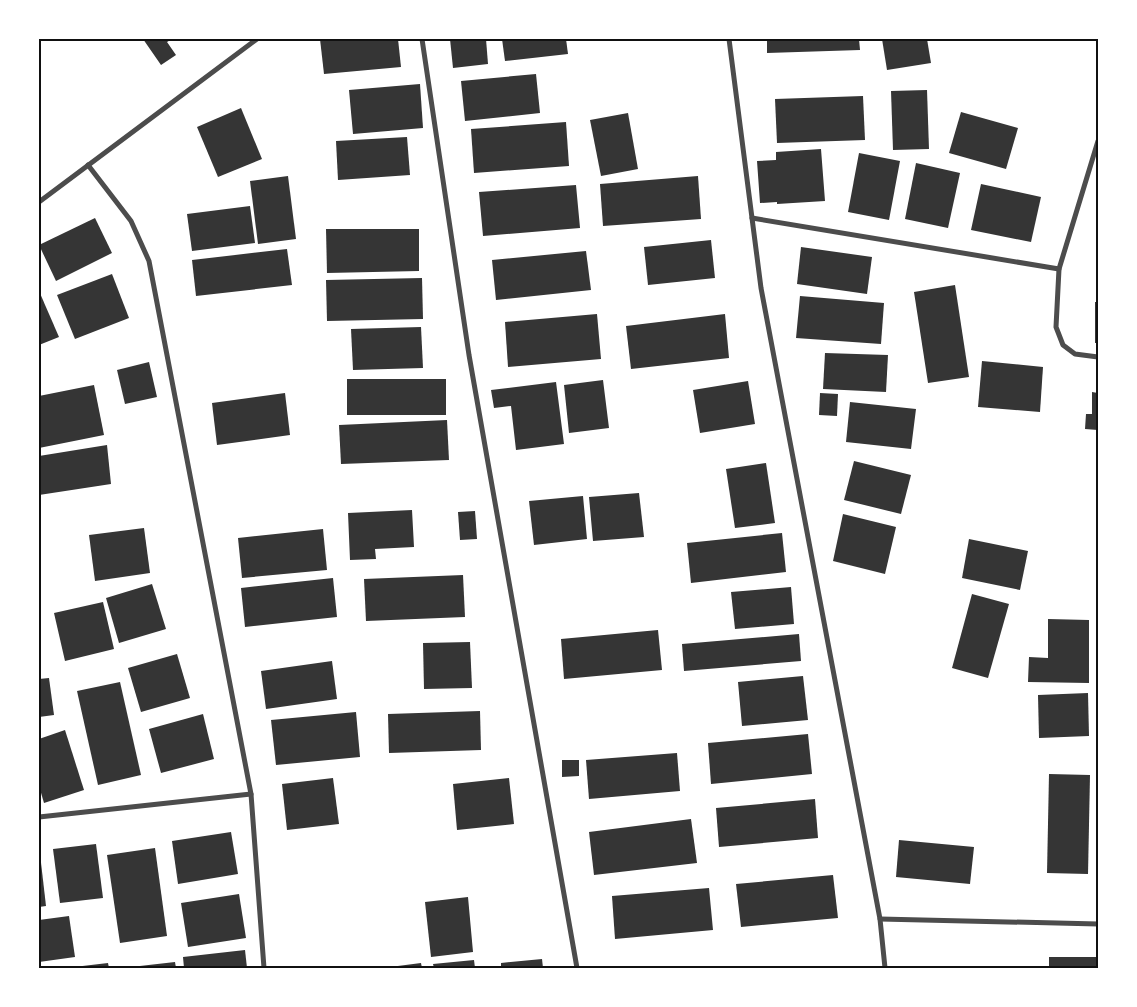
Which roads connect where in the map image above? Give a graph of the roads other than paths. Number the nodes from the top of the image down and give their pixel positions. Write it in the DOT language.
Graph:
graph roads {
  1 [pos="257,39"];
  2 [pos="422,39"];
  3 [pos="729,39"];
  4 [pos="1098,141"];
  5 [pos="88,165"];
  6 [pos="39,202"];
  7 [pos="752,218"];
  8 [pos="1059,269"];
  9 [pos="1098,358"];
  10 [pos="251,794"];
  11 [pos="39,817"];
  12 [pos="880,919"];
  13 [pos="1098,924"];
  14 [pos="264,968"];
  15 [pos="577,968"];
  16 [pos="885,968"];
  1 -- 5 [label="street"];
  2 -- 15 [label="street"];
  3 -- 7 [label="street"];
  4 -- 8 [label="street"];
  5 -- 6 [label="street"];
  5 -- 10 [label="street"];
  7 -- 8 [label="street"];
  7 -- 12 [label="street"];
  8 -- 9 [label="street"];
  10 -- 11 [label="street"];
  10 -- 14 [label="street"];
  12 -- 13 [label="street"];
  12 -- 16 [label="street"];
}
